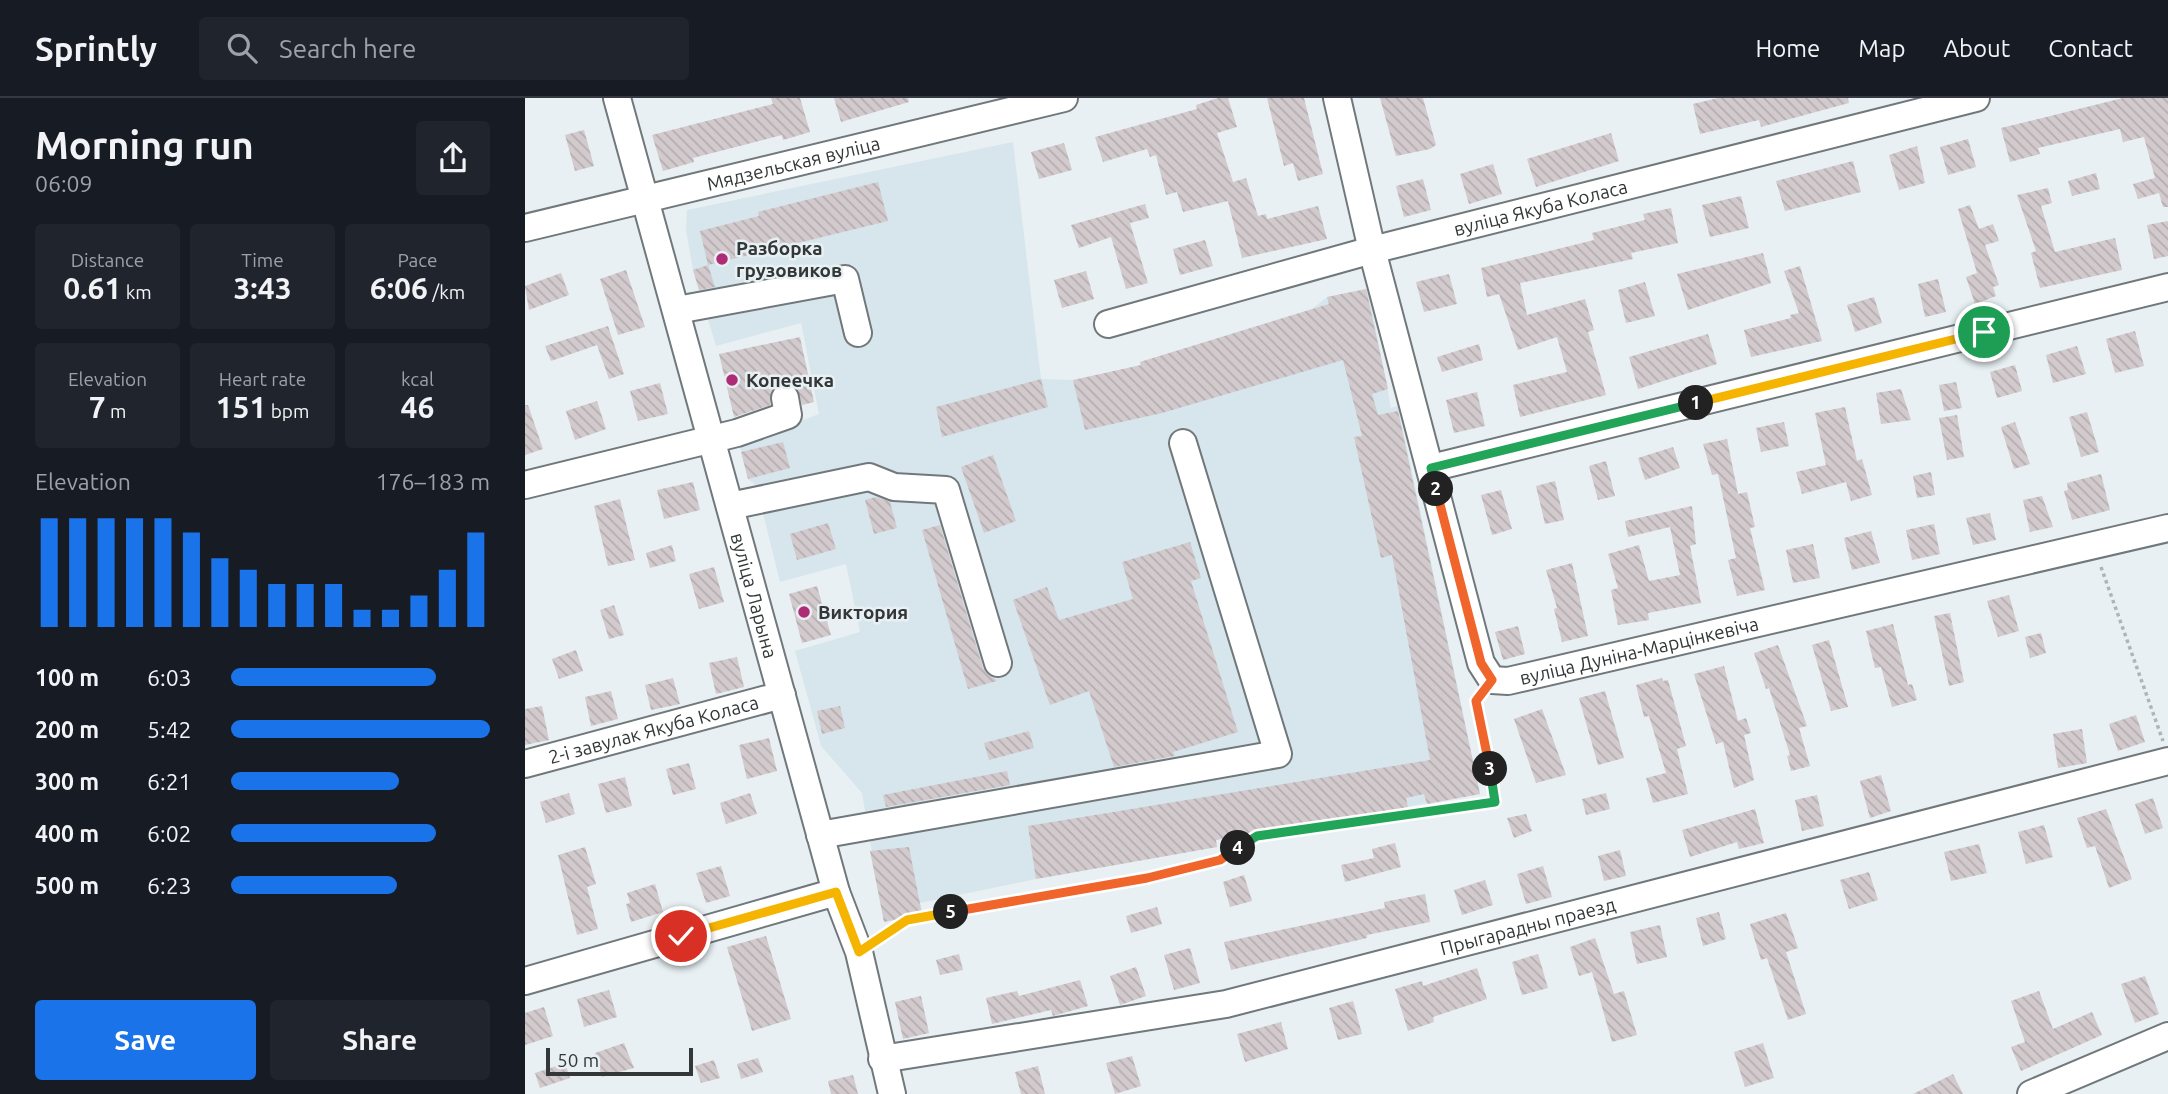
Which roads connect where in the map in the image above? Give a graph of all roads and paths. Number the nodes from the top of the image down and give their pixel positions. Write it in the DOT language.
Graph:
graph roads {
  1 [pos="617,98"];
  2 [pos="1064,98"];
  3 [pos="1337,98"];
  4 [pos="1976,98"];
  5 [pos="645,199"];
  6 [pos="525,228"];
  7 [pos="1372,250"];
  8 [pos="2168,286"];
  9 [pos="677,310"];
  10 [pos="1108,324"];
  11 [pos="858,333"];
  12 [pos="785,398"];
  13 [pos="711,439"];
  14 [pos="1183,443"];
  15 [pos="1431,468"];
  16 [pos="525,485"];
  17 [pos="730,506"];
  18 [pos="2168,528"];
  19 [pos="2093,545"];
  20 [pos="998,663"];
  21 [pos="1492,680"];
  22 [pos="782,695"];
  23 [pos="2166,752"];
  24 [pos="525,764"];
  25 [pos="820,835"];
  26 [pos="836,892"];
  27 [pos="859,952"];
  28 [pos="525,981"];
  29 [pos="2168,1036"];
  30 [pos="882,1059"];
  31 [pos="892,1094"];
  32 [pos="2031,1094"];
  1 -- 5 [label="street, вуліца Ларына"];
  2 -- 5 [label="street, Мядзельская вуліца"];
  3 -- 7 [label="street, вуліца Дуніна-Марцінкевіча"];
  4 -- 7 [label="street, вуліца Якуба Коласа"];
  5 -- 6 [label="street, Мядзельская вуліца"];
  5 -- 9 [label="street, вуліца Ларына"];
  7 -- 10 [label="street, вуліца Якуба Коласа"];
  7 -- 15 [label="street, вуліца Дуніна-Марцінкевіча"];
  8 -- 15 [label="street"];
  9 -- 11 [label="street"];
  9 -- 13 [label="street, вуліца Ларына"];
  12 -- 13 [label="street"];
  13 -- 16 [label="street"];
  13 -- 17 [label="street, вуліца Ларына"];
  14 -- 25 [label="street"];
  15 -- 21 [label="street, вуліца Дуніна-Марцінкевіча"];
  17 -- 20 [label="street"];
  17 -- 22 [label="street, вуліца Ларына"];
  18 -- 19 [label="street, вуліца Дуніна-Марцінкевіча"];
  19 -- 21 [label="street, вуліца Дуніна-Марцінкевіча"];
  19 -- 23 [label="path"];
  21 -- 27 [label="path"];
  22 -- 24 [label="street, 2-і завулак Якуба Коласа"];
  22 -- 25 [label="street, вуліца Ларына"];
  23 -- 30 [label="street, Прыгарадны праезд"];
  25 -- 26 [label="street, вуліца Ларына"];
  26 -- 27 [label="street, вуліца Ларына"];
  26 -- 28 [label="street"];
  27 -- 30 [label="street, вуліца Ларына"];
  29 -- 32 [label="street"];
  30 -- 31 [label="street, вуліца Ларына"];
}
